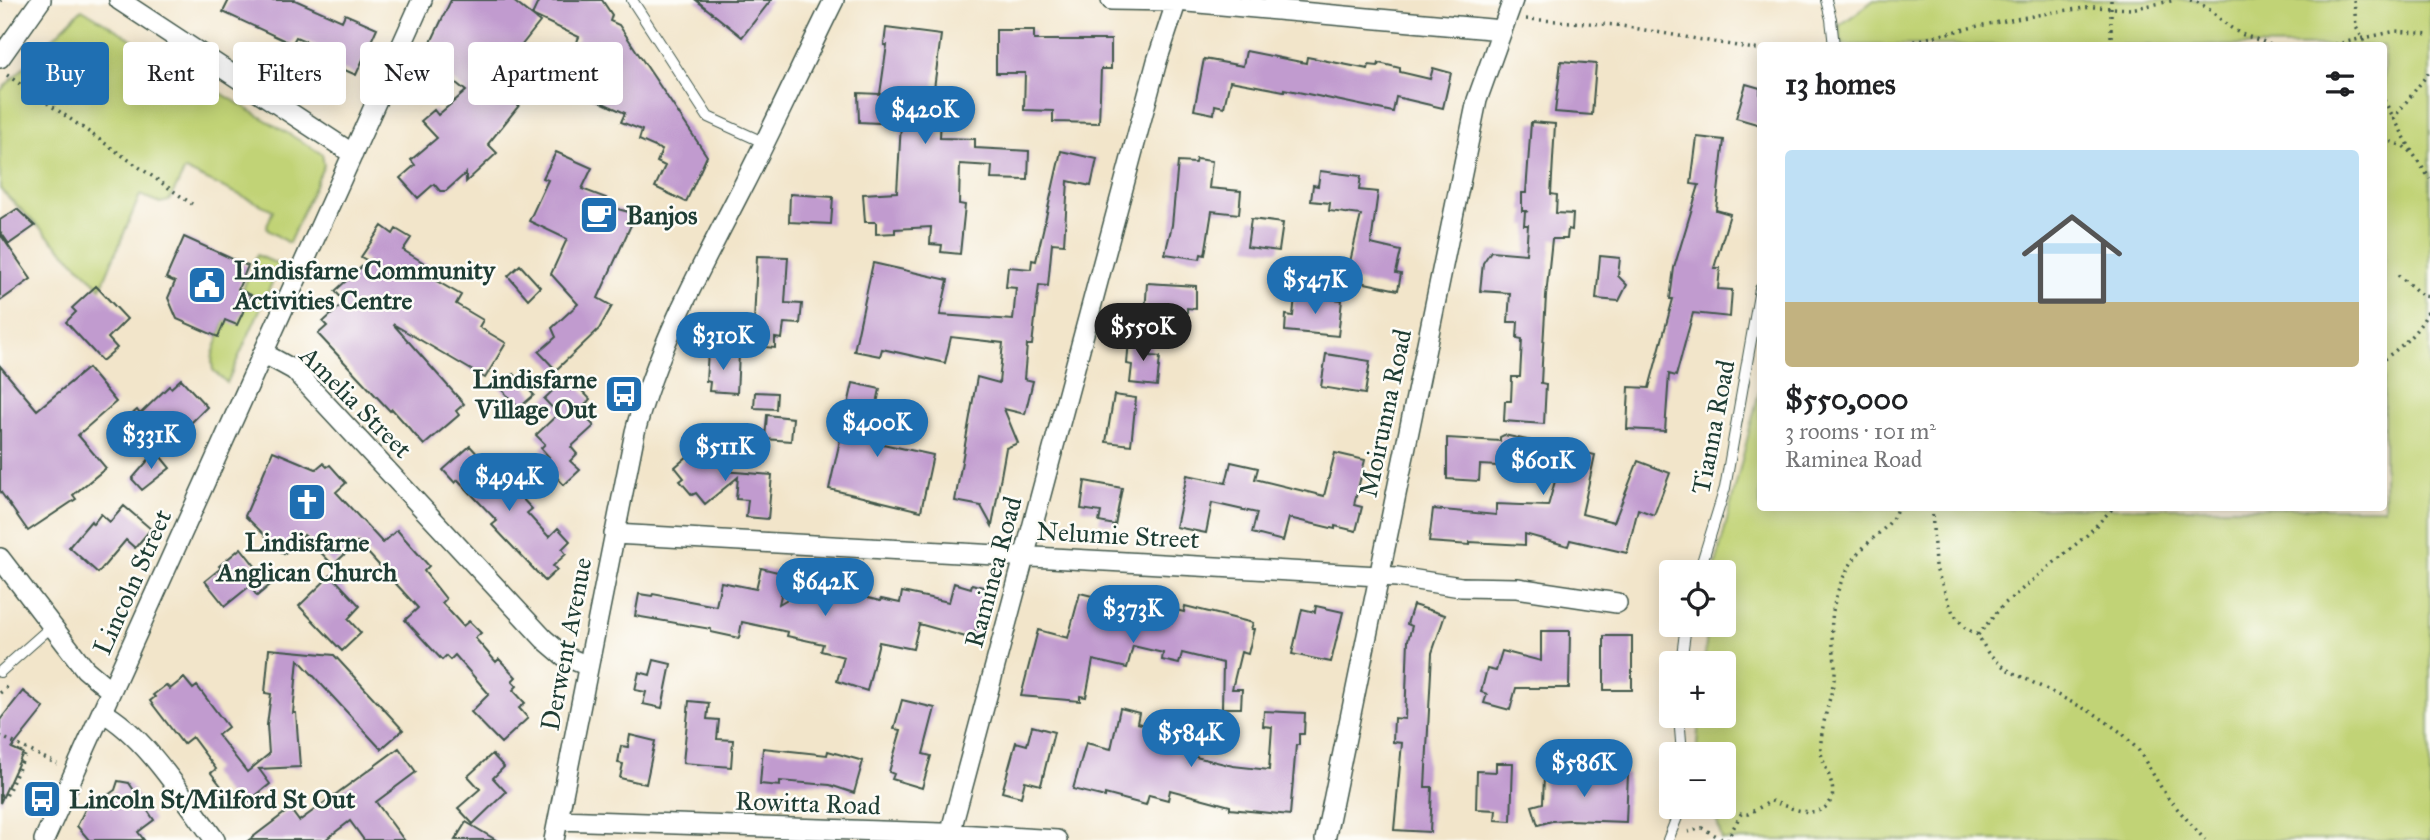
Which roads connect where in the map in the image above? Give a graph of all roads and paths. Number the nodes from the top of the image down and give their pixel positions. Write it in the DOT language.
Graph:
graph roads {
  1 [pos="41,0"];
  2 [pos="120,0"];
  3 [pos="422,0"];
  4 [pos="632,0"];
  5 [pos="834,0"];
  6 [pos="1111,0"];
  7 [pos="1826,0"];
  8 [pos="2111,0"];
  9 [pos="2176,0"];
  10 [pos="2190,0"];
  11 [pos="2354,0"];
  12 [pos="1177,1"];
  13 [pos="2111,8"];
  14 [pos="1507,16"];
  15 [pos="2430,34"];
  16 [pos="2364,38"];
  17 [pos="1834,42"];
  18 [pos="1911,42"];
  19 [pos="2111,42"];
  20 [pos="2262,42"];
  21 [pos="2346,42"];
  22 [pos="2366,42"];
  23 [pos="1757,49"];
  24 [pos="0,58"];
  25 [pos="0,70"];
  26 [pos="2430,71"];
  27 [pos="2387,106"];
  28 [pos="2393,119"];
  29 [pos="2387,140"];
  30 [pos="765,143"];
  31 [pos="353,154"];
  32 [pos="2414,155"];
  33 [pos="2430,179"];
  34 [pos="192,204"];
  35 [pos="2398,275"];
  36 [pos="2430,298"];
  37 [pos="1757,306"];
  38 [pos="2430,307"];
  39 [pos="263,353"];
  40 [pos="2387,357"];
  41 [pos="1896,511"];
  42 [pos="1932,511"];
  43 [pos="2110,511"];
  44 [pos="614,534"];
  45 [pos="1025,556"];
  46 [pos="0,558"];
  47 [pos="1703,560"];
  48 [pos="1378,577"];
  49 [pos="1617,603"];
  50 [pos="52,626"];
  51 [pos="1978,635"];
  52 [pos="588,666"];
  53 [pos="0,672"];
  54 [pos="8,687"];
  55 [pos="111,691"];
  56 [pos="0,693"];
  57 [pos="102,712"];
  58 [pos="0,736"];
  59 [pos="27,751"];
  60 [pos="75,772"];
  61 [pos="0,795"];
  62 [pos="1676,819"];
  63 [pos="558,820"];
  64 [pos="943,836"];
  65 [pos="1669,837"];
  66 [pos="44,840"];
  67 [pos="215,840"];
  68 [pos="554,840"];
  69 [pos="1057,840"];
  70 [pos="1325,840"];
  71 [pos="1725,840"];
  72 [pos="2205,840"];
  1 -- 24 [label="street"];
  2 -- 31 [label="street"];
  3 -- 31 [label="street, Lincoln Street"];
  4 -- 30 [label="lane"];
  5 -- 30 [label="street, Derwent Avenue"];
  6 -- 12 [label="street"];
  7 -- 17 [label="lane"];
  8 -- 13 [label="path"];
  9 -- 13 [label="path"];
  10 -- 20 [label="path"];
  11 -- 16 [label="path"];
  12 -- 14 [label="street"];
  12 -- 45 [label="street, Raminea Road"];
  13 -- 18 [label="path"];
  13 -- 19 [label="path"];
  14 -- 23 [label="path"];
  14 -- 48 [label="street, Moirunna Road"];
  15 -- 16 [label="path"];
  16 -- 21 [label="path"];
  16 -- 22 [label="path"];
  25 -- 34 [label="path"];
  26 -- 28 [label="path"];
  27 -- 28 [label="path"];
  28 -- 32 [label="path"];
  29 -- 32 [label="path"];
  30 -- 44 [label="street, Derwent Avenue"];
  31 -- 39 [label="street, Lincoln Street"];
  32 -- 33 [label="path"];
  35 -- 36 [label="path"];
  37 -- 47 [label="lane, Tianna Road"];
  38 -- 40 [label="path"];
  39 -- 52 [label="street, Amelia Street"];
  39 -- 55 [label="street, Lincoln Street"];
  41 -- 71 [label="path"];
  42 -- 51 [label="path"];
  43 -- 51 [label="path"];
  44 -- 45 [label="street, Nelumie Street"];
  44 -- 52 [label="street, Derwent Avenue"];
  45 -- 48 [label="street, Nelumie Street"];
  45 -- 64 [label="street, Raminea Road"];
  46 -- 50 [label="street"];
  48 -- 49 [label="street, Nelumie Street"];
  48 -- 70 [label="street, Moirunna Road"];
  50 -- 53 [label="lane"];
  50 -- 55 [label="street"];
  51 -- 72 [label="path"];
  52 -- 63 [label="street, Derwent Avenue"];
  54 -- 56 [label="path"];
  55 -- 57 [label="street, Lincoln Street"];
  57 -- 60 [label="street, Lincoln Street"];
  57 -- 67 [label="street"];
  58 -- 59 [label="path"];
  59 -- 60 [label="path"];
  59 -- 61 [label="path"];
  60 -- 66 [label="street, Lincoln Street"];
  62 -- 65 [label="lane"];
  63 -- 64 [label="street, Rowitta Road"];
  63 -- 68 [label="street, Derwent Avenue"];
  64 -- 69 [label="street, Rowitta Road"];
  65 -- 71 [label="path"];
}
